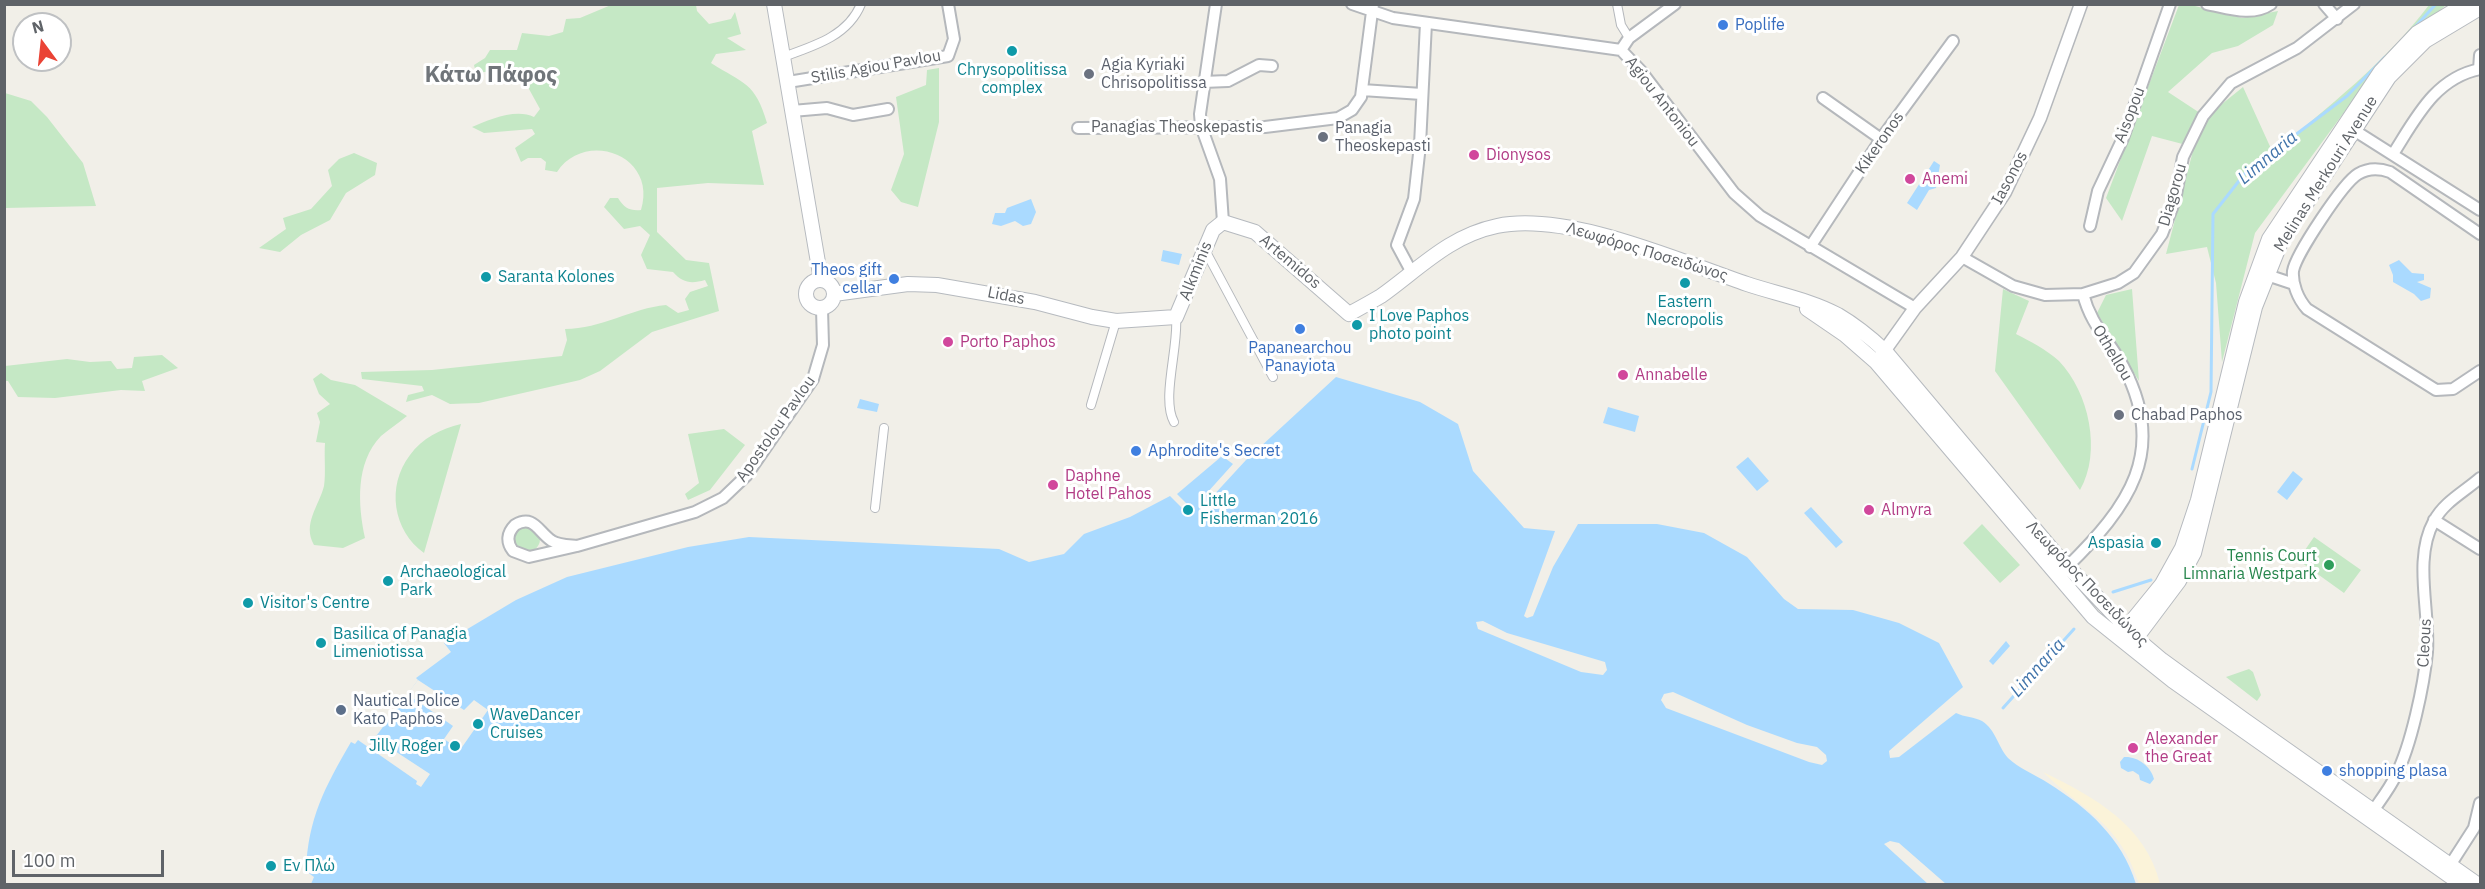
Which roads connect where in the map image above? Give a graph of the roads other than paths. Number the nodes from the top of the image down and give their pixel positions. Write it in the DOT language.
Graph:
graph roads {
  1 [pos="774,4"];
  2 [pos="861,4"];
  3 [pos="948,4"];
  4 [pos="1216,4"];
  5 [pos="1617,4"];
  6 [pos="1675,4"];
  7 [pos="2081,4"];
  8 [pos="2170,4"];
  9 [pos="2208,4"];
  10 [pos="2271,4"];
  11 [pos="2324,4"];
  12 [pos="2354,4"];
  13 [pos="2465,4"];
  14 [pos="1356,6"];
  15 [pos="2481,8"];
  16 [pos="1372,9"];
  17 [pos="2337,19"];
  18 [pos="1426,23"];
  19 [pos="1629,38"];
  20 [pos="1953,41"];
  21 [pos="1621,50"];
  22 [pos="2481,54"];
  23 [pos="783,57"];
  24 [pos="1272,66"];
  25 [pos="2480,69"];
  26 [pos="1203,81"];
  27 [pos="788,82"];
  28 [pos="1362,90"];
  29 [pos="1422,94"];
  30 [pos="1823,99"];
  31 [pos="888,109"];
  32 [pos="792,111"];
  33 [pos="1201,126"];
  34 [pos="2348,126"];
  35 [pos="1078,128"];
  36 [pos="1881,139"];
  37 [pos="2393,153"];
  38 [pos="2421,172"];
  39 [pos="2411,188"];
  40 [pos="2481,210"];
  41 [pos="1223,222"];
  42 [pos="2090,226"];
  43 [pos="2481,234"];
  44 [pos="1810,247"];
  45 [pos="1205,250"];
  46 [pos="1962,257"];
  47 [pos="1410,271"];
  48 [pos="2266,275"];
  49 [pos="821,280"];
  50 [pos="2294,284"];
  51 [pos="834,294"];
  52 [pos="2083,294"];
  53 [pos="1915,308"];
  54 [pos="822,309"];
  55 [pos="1349,314"];
  56 [pos="1176,317"];
  57 [pos="1116,321"];
  58 [pos="1877,353"];
  59 [pos="2481,370"];
  60 [pos="1273,377"];
  61 [pos="1091,405"];
  62 [pos="1174,422"];
  63 [pos="885,428"];
  64 [pos="2481,478"];
  65 [pos="875,508"];
  66 [pos="2434,520"];
  67 [pos="542,532"];
  68 [pos="576,546"];
  69 [pos="2481,549"];
  70 [pos="534,555"];
  71 [pos="2067,567"];
  72 [pos="2131,638"];
  73 [pos="2117,639"];
  74 [pos="2481,803"];
  75 [pos="2371,814"];
  76 [pos="2448,869"];
  77 [pos="2461,885"];
  78 [pos="2477,885"];
  1 -- 23 [label="main road"];
  2 -- 23 [label="street"];
  3 -- 27 [label="street, Stilis Agiou Pavlou"];
  4 -- 26 [label="street"];
  5 -- 19 [label="street"];
  6 -- 19 [label="street"];
  7 -- 46 [label="street, Iasonos"];
  8 -- 42 [label="street, Aisopou"];
  9 -- 10 [label="street"];
  11 -- 17 [label="street"];
  12 -- 17 [label="street, Diagorou"];
  13 -- 34 [label="main road, Melinas Merkouri Avenue"];
  14 -- 16 [label="street, Agiou Antoniou"];
  15 -- 34 [label="main road, Melinas Merkouri Avenue"];
  16 -- 18 [label="street, Agiou Antoniou"];
  16 -- 28 [label="street, Panagias Theoskepastis"];
  17 -- 52 [label="street, Diagorou"];
  18 -- 21 [label="street, Agiou Antoniou"];
  18 -- 29 [label="street"];
  19 -- 21 [label="street"];
  20 -- 36 [label="street, Kikeronos"];
  21 -- 44 [label="street, Agiou Antoniou"];
  22 -- 25 [label="street"];
  23 -- 27 [label="main road"];
  24 -- 26 [label="street"];
  25 -- 37 [label="street"];
  26 -- 33 [label="street"];
  27 -- 32 [label="main road"];
  28 -- 29 [label="street"];
  28 -- 33 [label="street, Panagias Theoskepastis"];
  29 -- 47 [label="street"];
  30 -- 36 [label="street"];
  31 -- 32 [label="street"];
  32 -- 49 [label="main road"];
  33 -- 35 [label="street, Panagias Theoskepastis"];
  33 -- 41 [label="street"];
  34 -- 37 [label="street"];
  34 -- 48 [label="main road, Melinas Merkouri Avenue"];
  34 -- 72 [label="main road, Melinas Merkouri Avenue"];
  36 -- 44 [label="street, Kikeronos"];
  37 -- 38 [label="street"];
  38 -- 39 [label="street"];
  38 -- 40 [label="street"];
  39 -- 43 [label="street"];
  39 -- 50 [label="street"];
  41 -- 45 [label="main road, Alkminis"];
  41 -- 55 [label="main road, Artemidos"];
  44 -- 53 [label="street, Agiou Antoniou"];
  45 -- 56 [label="main road, Alkminis"];
  45 -- 60 [label="street"];
  46 -- 52 [label="street, Diagorou"];
  46 -- 53 [label="street, Iasonos"];
  47 -- 55 [label="main road, Λεωφόρος Ποσειδώνος"];
  47 -- 58 [label="main road, Λεωφόρος Ποσειδώνος"];
  48 -- 50 [label="street"];
  48 -- 72 [label="main road, Melinas Merkouri Avenue"];
  49 -- 51 [label="main road"];
  49 -- 54 [label="main road"];
  50 -- 59 [label="street"];
  51 -- 54 [label="main road"];
  51 -- 57 [label="main road, Lidas"];
  52 -- 71 [label="street, Othellou"];
  53 -- 58 [label="street, Iasonos"];
  54 -- 68 [label="street, Apostolou Pavlou"];
  56 -- 57 [label="main road, Lidas"];
  56 -- 62 [label="street, Alkminis"];
  57 -- 61 [label="street"];
  58 -- 71 [label="main road, Λεωφόρος Ποσειδώνος"];
  58 -- 73 [label="main road, Λεωφόρος Ποσειδώνος"];
  63 -- 65 [label="street"];
  64 -- 66 [label="street, Cleous"];
  66 -- 69 [label="street"];
  66 -- 75 [label="street, Cleous"];
  67 -- 68 [label="street"];
  67 -- 70 [label="street"];
  67 -- 70 [label="street"];
  68 -- 70 [label="street, Apostolou Pavlou"];
  71 -- 72 [label="main road, Λεωφόρος Ποσειδώνος"];
  72 -- 73 [label="main road, Melinas Merkouri Avenue"];
  72 -- 75 [label="main road, Λεωφόρος Ποσειδώνος"];
  74 -- 76 [label="street"];
  75 -- 76 [label="main road, Λεωφόρος Ποσειδώνος"];
  76 -- 77 [label="main road, Λεωφόρος Ποσειδώνος"];
  76 -- 78 [label="main road, Λεωφόρος Ποσειδώνος"];
}
